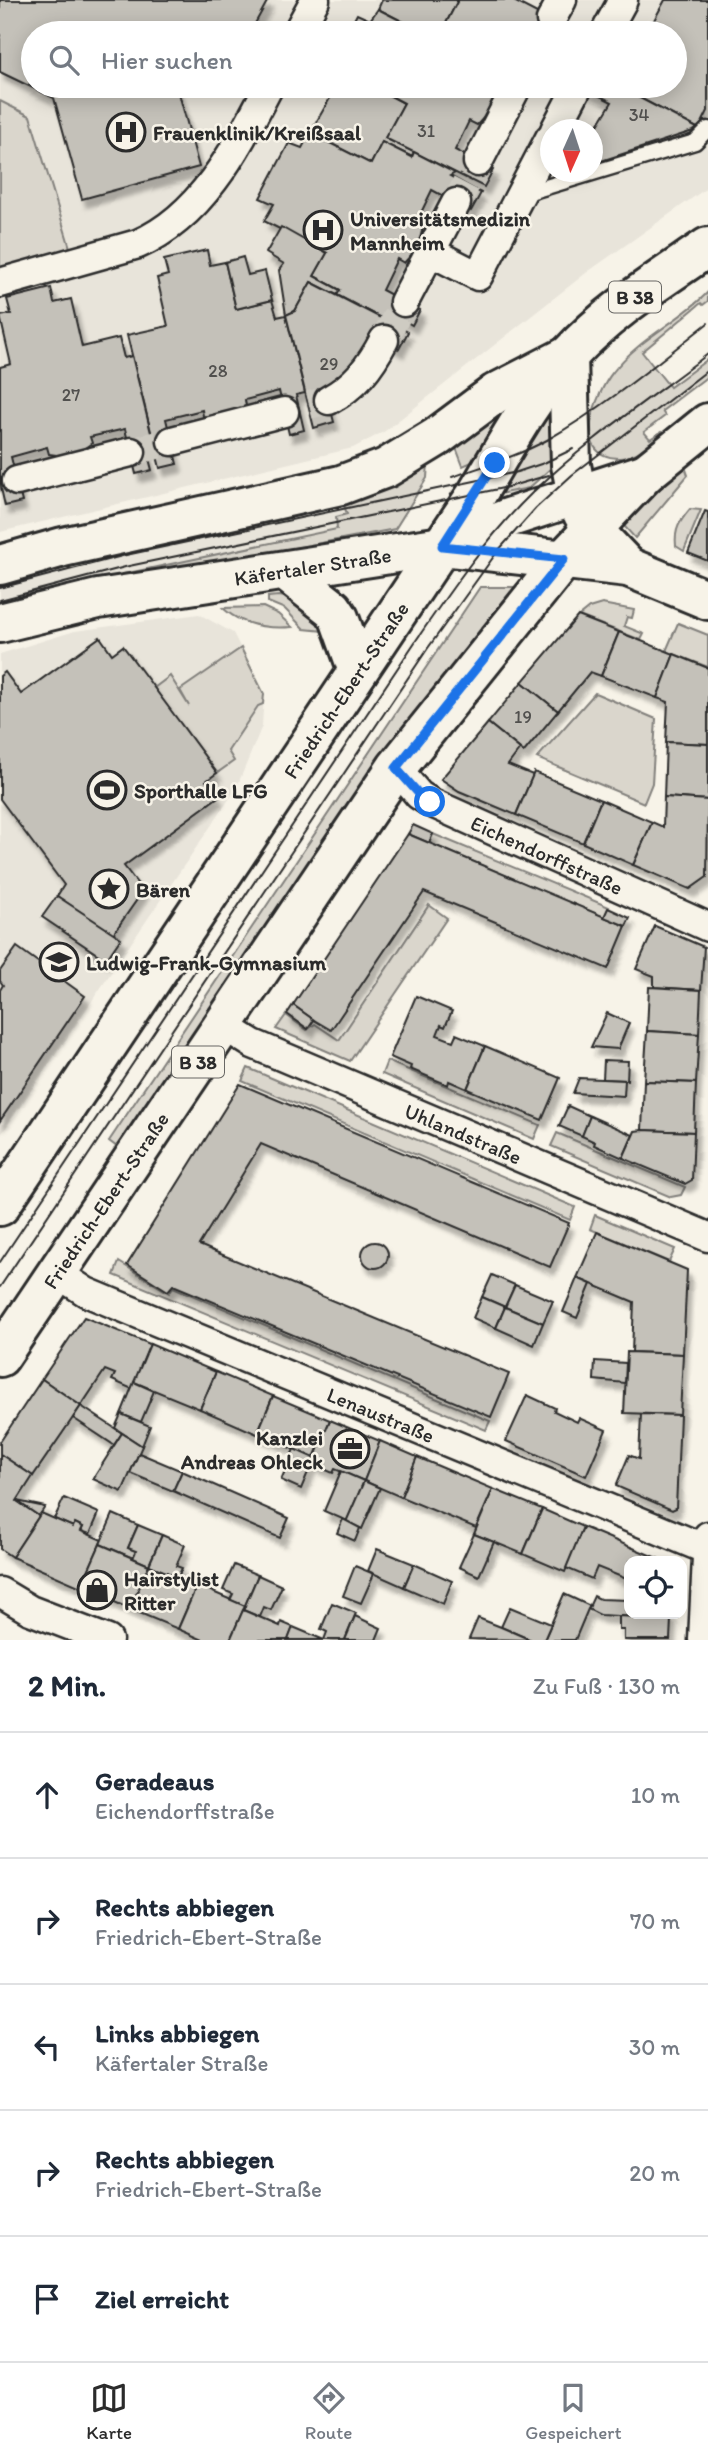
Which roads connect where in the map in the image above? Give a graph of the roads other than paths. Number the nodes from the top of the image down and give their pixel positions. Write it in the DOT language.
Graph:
graph roads {
  1 [pos="315,0"];
  2 [pos="623,0"];
  3 [pos="304,21"];
  4 [pos="612,21"];
  5 [pos="263,98"];
  6 [pos="511,98"];
  7 [pos="572,98"];
  8 [pos="561,119"];
  9 [pos="708,129"];
  10 [pos="540,159"];
  11 [pos="521,194"];
  12 [pos="708,247"];
  13 [pos="431,252"];
  14 [pos="0,282"];
  15 [pos="404,302"];
  16 [pos="384,340"];
  17 [pos="568,356"];
  18 [pos="708,423"];
  19 [pos="172,441"];
  20 [pos="131,452"];
  21 [pos="17,481"];
  22 [pos="585,512"];
  23 [pos="442,546"];
  24 [pos="564,559"];
  25 [pos="0,565"];
  26 [pos="628,567"];
  27 [pos="285,571"];
  28 [pos="708,600"];
  29 [pos="0,623"];
  30 [pos="358,671"];
  31 [pos="396,768"];
  32 [pos="708,927"];
  33 [pos="223,1025"];
  34 [pos="0,1206"];
  35 [pos="708,1237"];
  36 [pos="57,1273"];
  37 [pos="0,1357"];
  38 [pos="708,1536"];
  39 [pos="708,1550"];
  40 [pos="0,1592"];
  41 [pos="0,1608"];
  42 [pos="30,1610"];
  43 [pos="108,1640"];
  44 [pos="703,1640"];
  1 -- 3 [label="street"];
  2 -- 4 [label="street"];
  5 -- 14 [label="street"];
  6 -- 13 [label="street"];
  7 -- 8 [label="street"];
  9 -- 11 [label="lane"];
  10 -- 11 [label="street"];
  11 -- 13 [label="street"];
  12 -- 17 [label="main road, Friedrich-Ebert-Straße / B 38"];
  13 -- 15 [label="street"];
  16 -- 19 [label="street"];
  17 -- 22 [label="main road"];
  17 -- 23 [label="main road, Friedrich-Ebert-Straße / B 38"];
  17 -- 25 [label="main road"];
  18 -- 22 [label="main road, Friedrich-Ebert-Straße / B 38"];
  20 -- 21 [label="street"];
  22 -- 23 [label="main road"];
  22 -- 24 [label="main road, Friedrich-Ebert-Straße / B 38"];
  22 -- 26 [label="main road, Käfertaler Straße"];
  23 -- 24 [label="main road, Käfertaler Straße"];
  23 -- 27 [label="main road, Käfertaler Straße"];
  23 -- 30 [label="main road, Friedrich-Ebert-Straße / B 38"];
  24 -- 26 [label="main road, Käfertaler Straße"];
  24 -- 31 [label="main road, Friedrich-Ebert-Straße / B 38"];
  26 -- 28 [label="main road, Käfertaler Straße"];
  27 -- 29 [label="main road, Käfertaler Straße"];
  27 -- 30 [label="main road"];
  30 -- 34 [label="main road, Friedrich-Ebert-Straße / B 38"];
  31 -- 32 [label="street, Eichendorffstraße"];
  31 -- 33 [label="main road, Friedrich-Ebert-Straße / B 38"];
  33 -- 35 [label="street, Uhlandstraße"];
  33 -- 36 [label="main road, Friedrich-Ebert-Straße / B 38"];
  36 -- 37 [label="main road, Friedrich-Ebert-Straße / B 38"];
  36 -- 39 [label="street, Lenaustraße"];
  38 -- 39 [label="street"];
  39 -- 44 [label="street"];
  40 -- 42 [label="street"];
  41 -- 42 [label="street"];
  42 -- 43 [label="street"];
}
